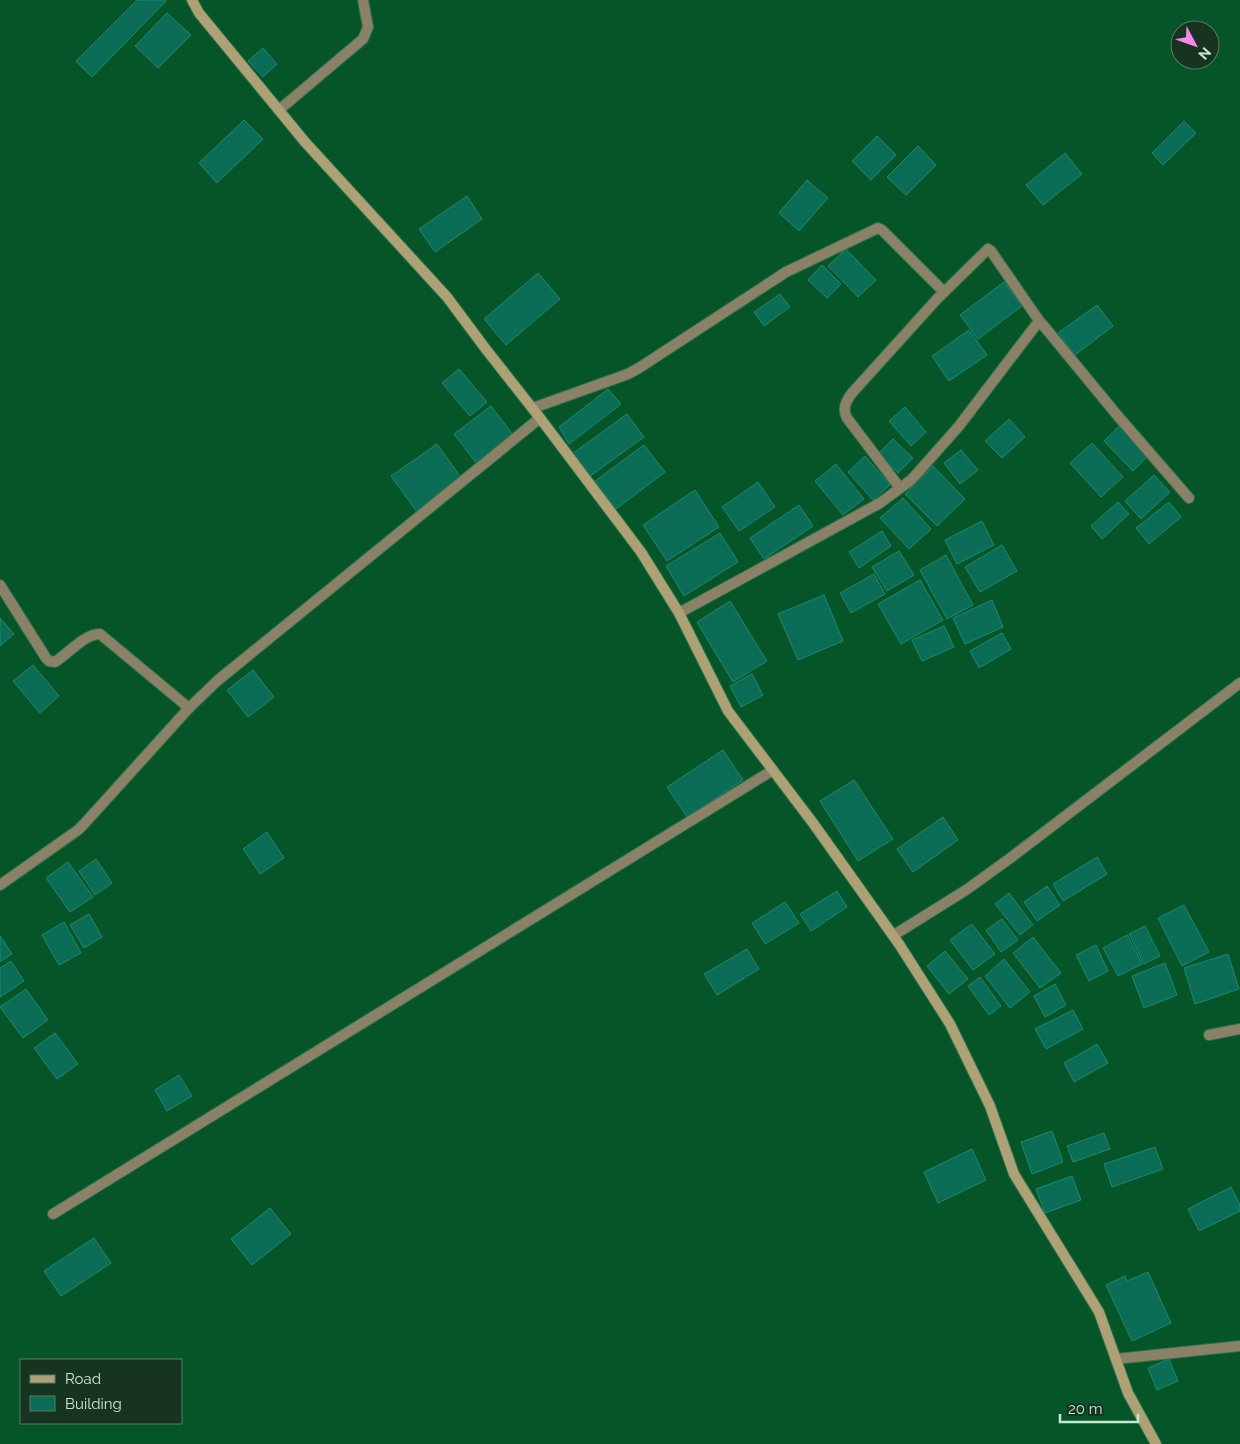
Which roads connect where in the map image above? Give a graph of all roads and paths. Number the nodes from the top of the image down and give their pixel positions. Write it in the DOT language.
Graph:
graph roads {
  1 [pos="192,0"];
  2 [pos="363,0"];
  3 [pos="279,110"];
  4 [pos="944,292"];
  5 [pos="1040,322"];
  6 [pos="533,408"];
  7 [pos="540,418"];
  8 [pos="900,488"];
  9 [pos="1190,498"];
  10 [pos="0,585"];
  11 [pos="679,613"];
  12 [pos="1240,683"];
  13 [pos="189,708"];
  14 [pos="773,770"];
  15 [pos="0,885"];
  16 [pos="894,936"];
  17 [pos="1240,1029"];
  18 [pos="1209,1035"];
  19 [pos="53,1214"];
  20 [pos="1240,1346"];
  21 [pos="1116,1359"];
  22 [pos="1156,1444"];
  1 -- 3 [label="street"];
  2 -- 3 [label="street"];
  3 -- 6 [label="street"];
  4 -- 5 [label="street"];
  4 -- 6 [label="street"];
  4 -- 8 [label="street"];
  5 -- 8 [label="street"];
  5 -- 9 [label="street"];
  6 -- 7 [label="street"];
  7 -- 11 [label="street"];
  7 -- 13 [label="street"];
  8 -- 11 [label="street"];
  10 -- 13 [label="street"];
  11 -- 14 [label="street"];
  12 -- 16 [label="street"];
  13 -- 15 [label="street"];
  14 -- 16 [label="street"];
  14 -- 19 [label="street"];
  16 -- 21 [label="street"];
  17 -- 18 [label="street"];
  20 -- 21 [label="street"];
  21 -- 22 [label="street"];
}
